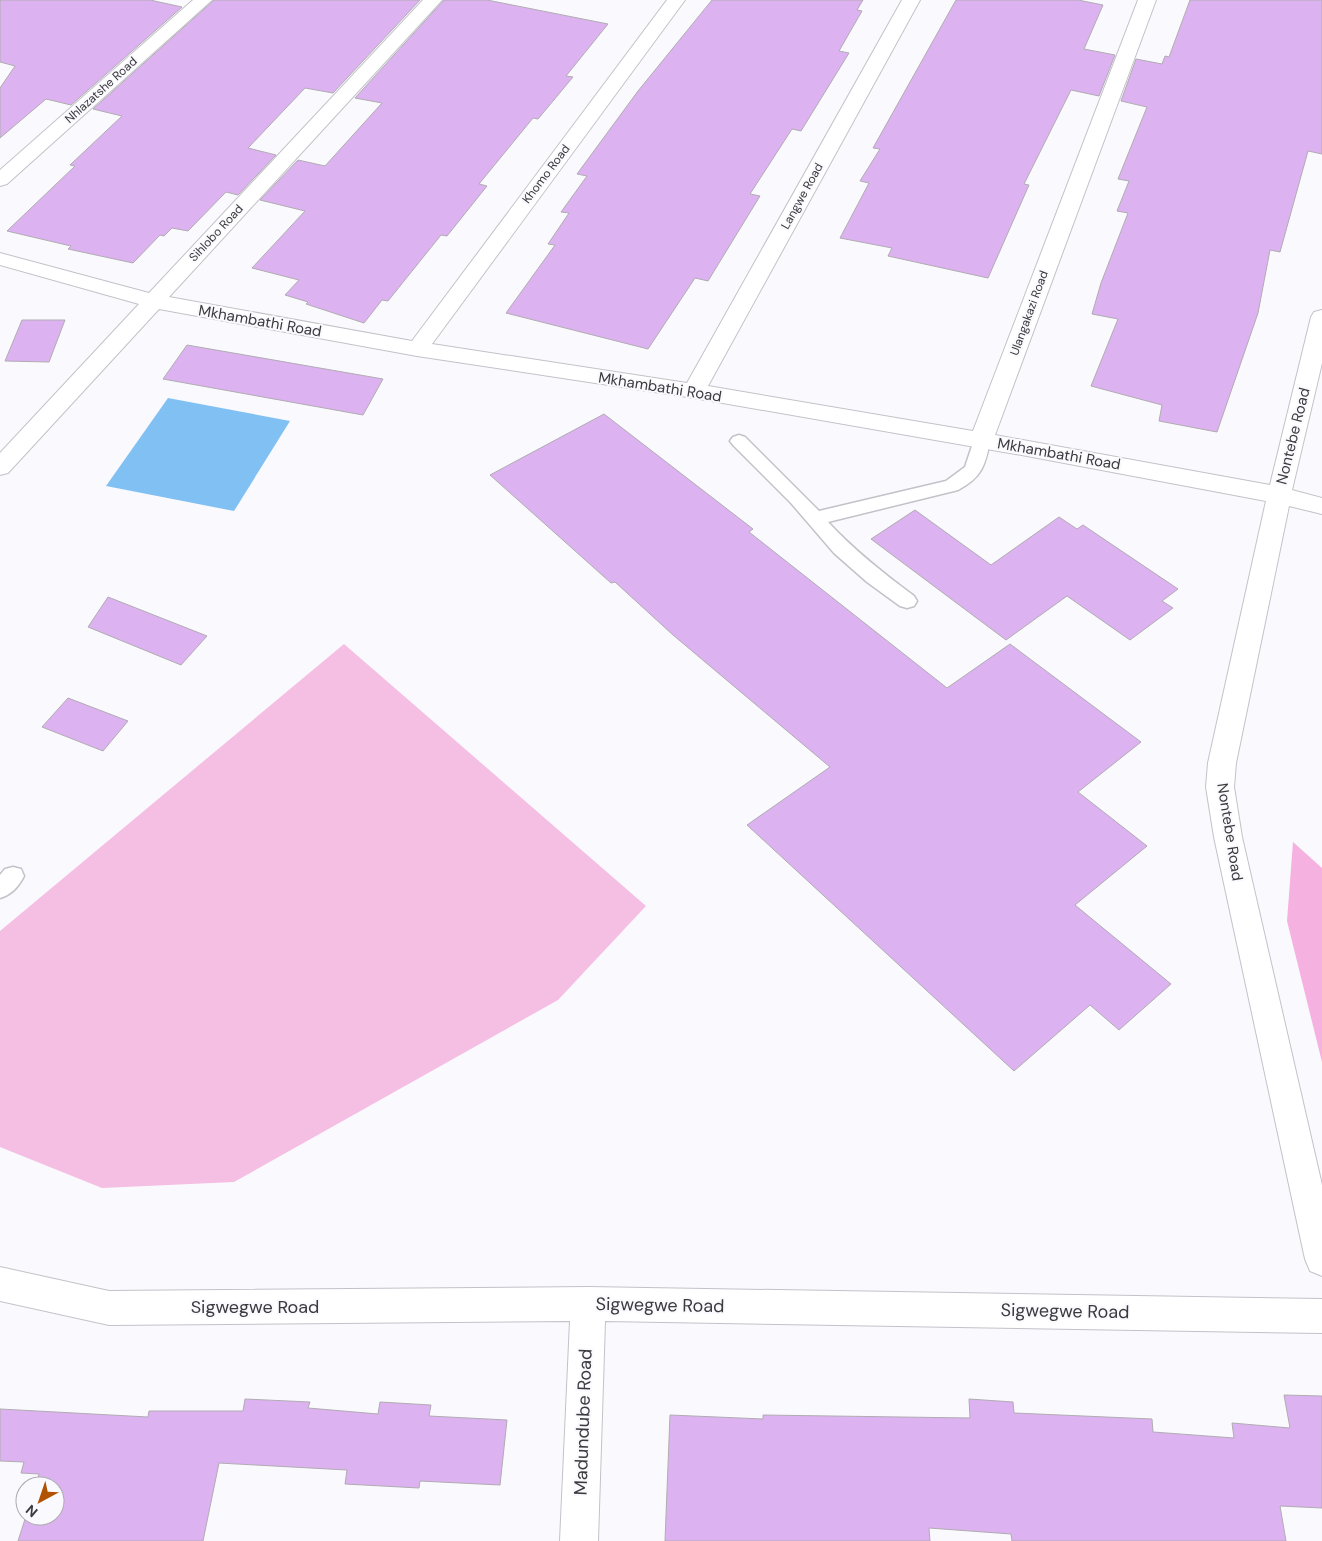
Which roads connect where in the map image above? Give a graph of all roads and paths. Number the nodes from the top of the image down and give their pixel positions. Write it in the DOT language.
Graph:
graph roads {
  1 [pos="203,0"];
  2 [pos="433,0"];
  3 [pos="676,0"];
  4 [pos="911,0"];
  5 [pos="1147,0"];
  6 [pos="0,180"];
  7 [pos="0,259"];
  8 [pos="153,301"];
  9 [pos="1322,317"];
  10 [pos="417,349"];
  11 [pos="694,391"];
  12 [pos="739,441"];
  13 [pos="981,441"];
  14 [pos="0,466"];
  15 [pos="1279,495"];
  16 [pos="1322,506"];
  17 [pos="816,518"];
  18 [pos="908,601"];
  19 [pos="1322,1259"];
  20 [pos="0,1284"];
  21 [pos="588,1304"];
  22 [pos="1322,1316"];
  23 [pos="579,1541"];
  1 -- 6 [label="street, Nhlazatshe Road"];
  2 -- 8 [label="street, Sihlobo Road"];
  3 -- 10 [label="street, Khomo Road"];
  4 -- 11 [label="street, Langwe Road"];
  5 -- 13 [label="street, Ulangakazi Road"];
  7 -- 8 [label="street, Mkhambathi Road"];
  8 -- 10 [label="street, Mkhambathi Road"];
  8 -- 14 [label="street, Sihlobo Road"];
  9 -- 15 [label="street, Nontebe Road"];
  10 -- 11 [label="street, Mkhambathi Road"];
  11 -- 13 [label="street, Mkhambathi Road"];
  12 -- 17 [label="lane"];
  13 -- 15 [label="street, Mkhambathi Road"];
  13 -- 17 [label="lane, Ulangakazi Road"];
  15 -- 16 [label="street, Mkhambathi Road"];
  15 -- 19 [label="street, Nontebe Road"];
  17 -- 18 [label="lane"];
  20 -- 21 [label="street, Sigwegwe Road"];
  21 -- 22 [label="street, Sigwegwe Road"];
  21 -- 23 [label="street, Madundube Road"];
}
